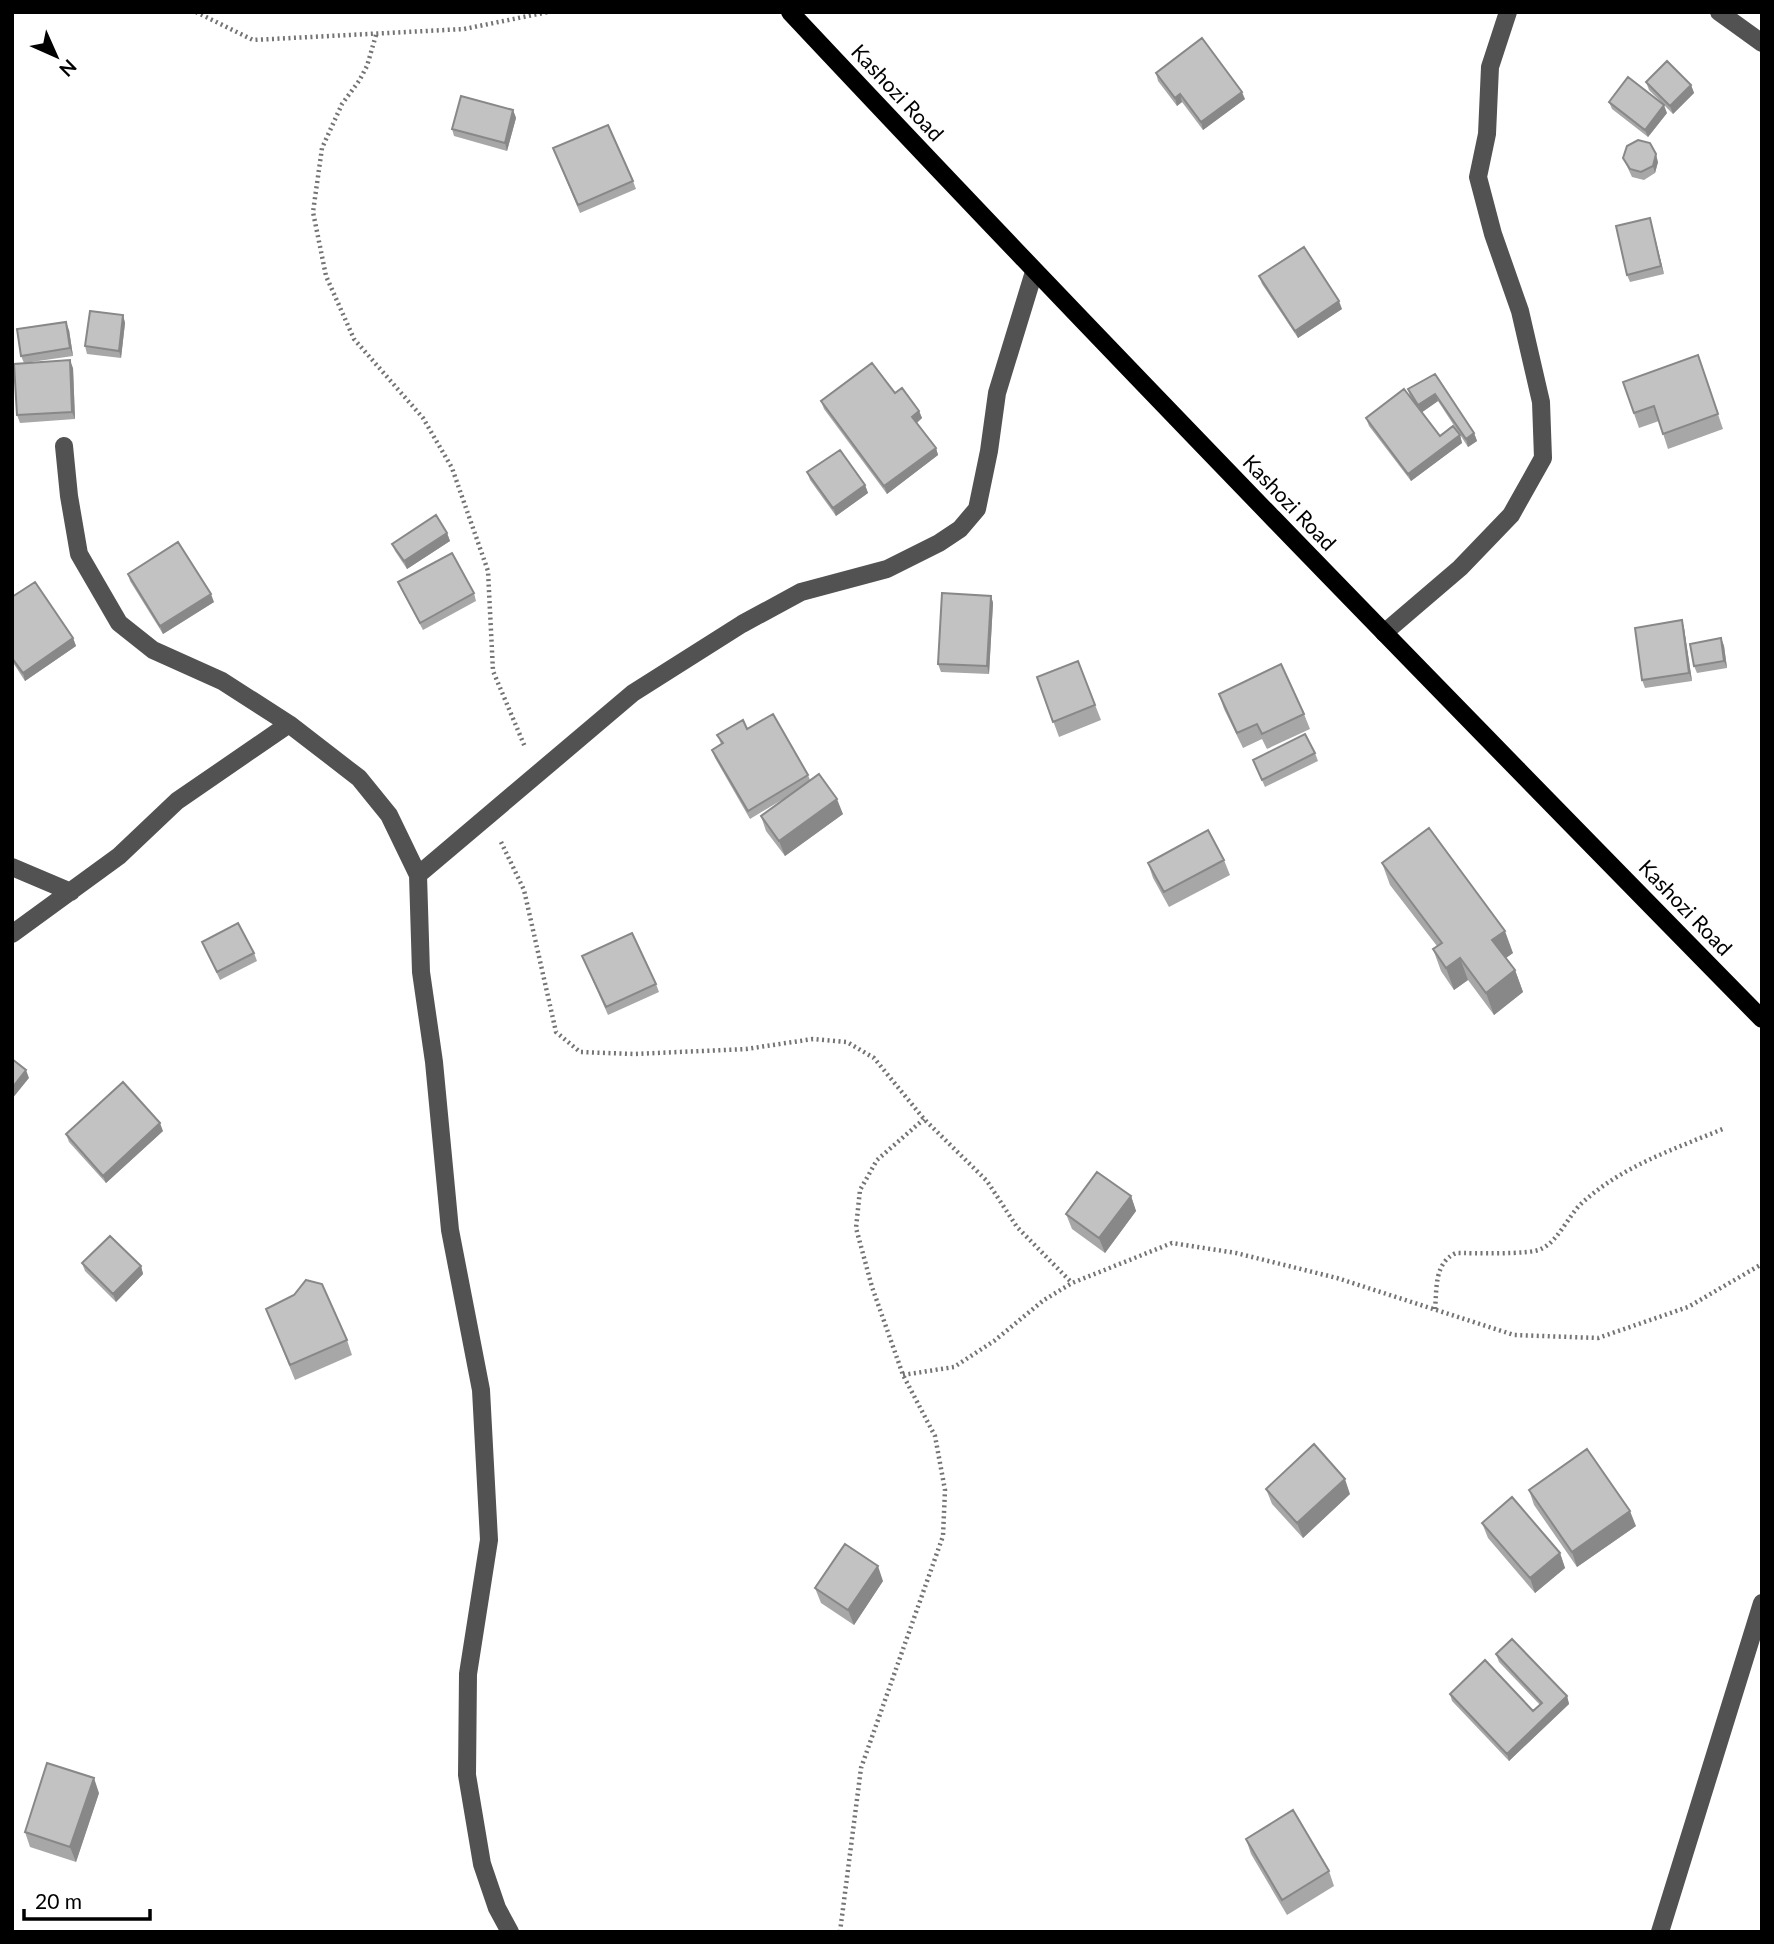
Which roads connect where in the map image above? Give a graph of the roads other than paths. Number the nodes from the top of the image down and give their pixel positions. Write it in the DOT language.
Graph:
graph roads {
  1 [pos="790,12"];
  2 [pos="1508,12"];
  3 [pos="1719,12"];
  4 [pos="1762,43"];
  5 [pos="1034,272"];
  6 [pos="64,446"];
  7 [pos="1384,634"];
  8 [pos="289,724"];
  9 [pos="12,867"];
  10 [pos="418,876"];
  11 [pos="71,892"];
  12 [pos="12,934"];
  13 [pos="1762,1019"];
  14 [pos="1762,1603"];
  15 [pos="510,1932"];
  16 [pos="1660,1932"];
  1 -- 5 [label="main road, Kashozi Road"];
  2 -- 7 [label="street"];
  3 -- 4 [label="street"];
  5 -- 7 [label="main road, Kashozi Road"];
  5 -- 10 [label="street"];
  6 -- 8 [label="street"];
  7 -- 13 [label="main road, Kashozi Road"];
  8 -- 10 [label="street"];
  8 -- 11 [label="street"];
  9 -- 11 [label="street"];
  10 -- 15 [label="street"];
  11 -- 12 [label="street"];
  14 -- 16 [label="street"];
}
